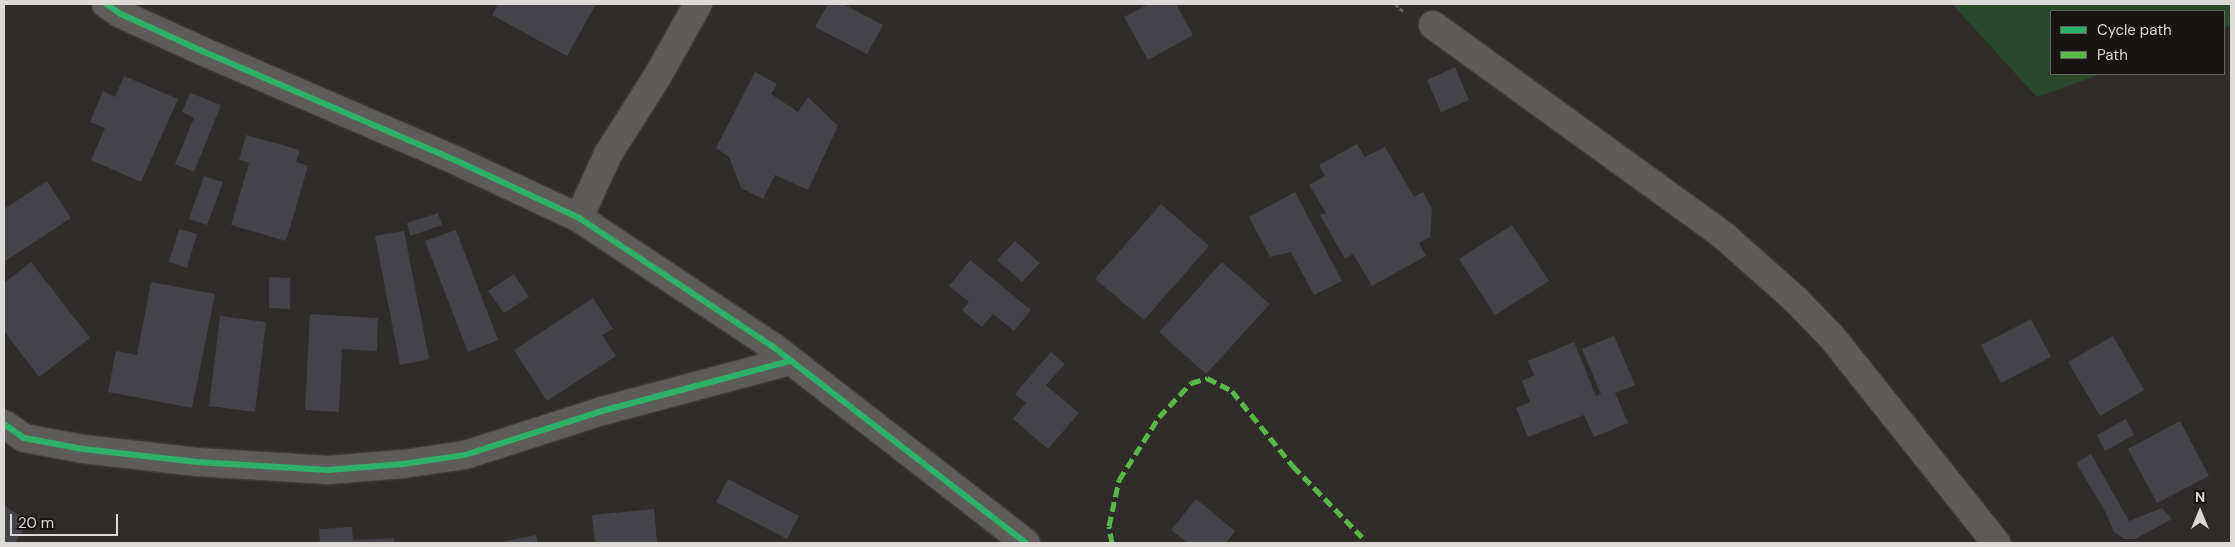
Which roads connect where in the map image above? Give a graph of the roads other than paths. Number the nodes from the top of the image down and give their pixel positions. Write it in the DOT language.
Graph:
graph roads {
  1 [pos="106,4"];
  2 [pos="698,4"];
  3 [pos="1433,24"];
  4 [pos="579,218"];
  5 [pos="790,361"];
  6 [pos="4,424"];
  7 [pos="1026,543"];
  8 [pos="1996,543"];
  1 -- 4 [label="street"];
  2 -- 4 [label="street"];
  3 -- 8 [label="street"];
  4 -- 5 [label="street"];
  5 -- 6 [label="street"];
  5 -- 7 [label="street"];
}
